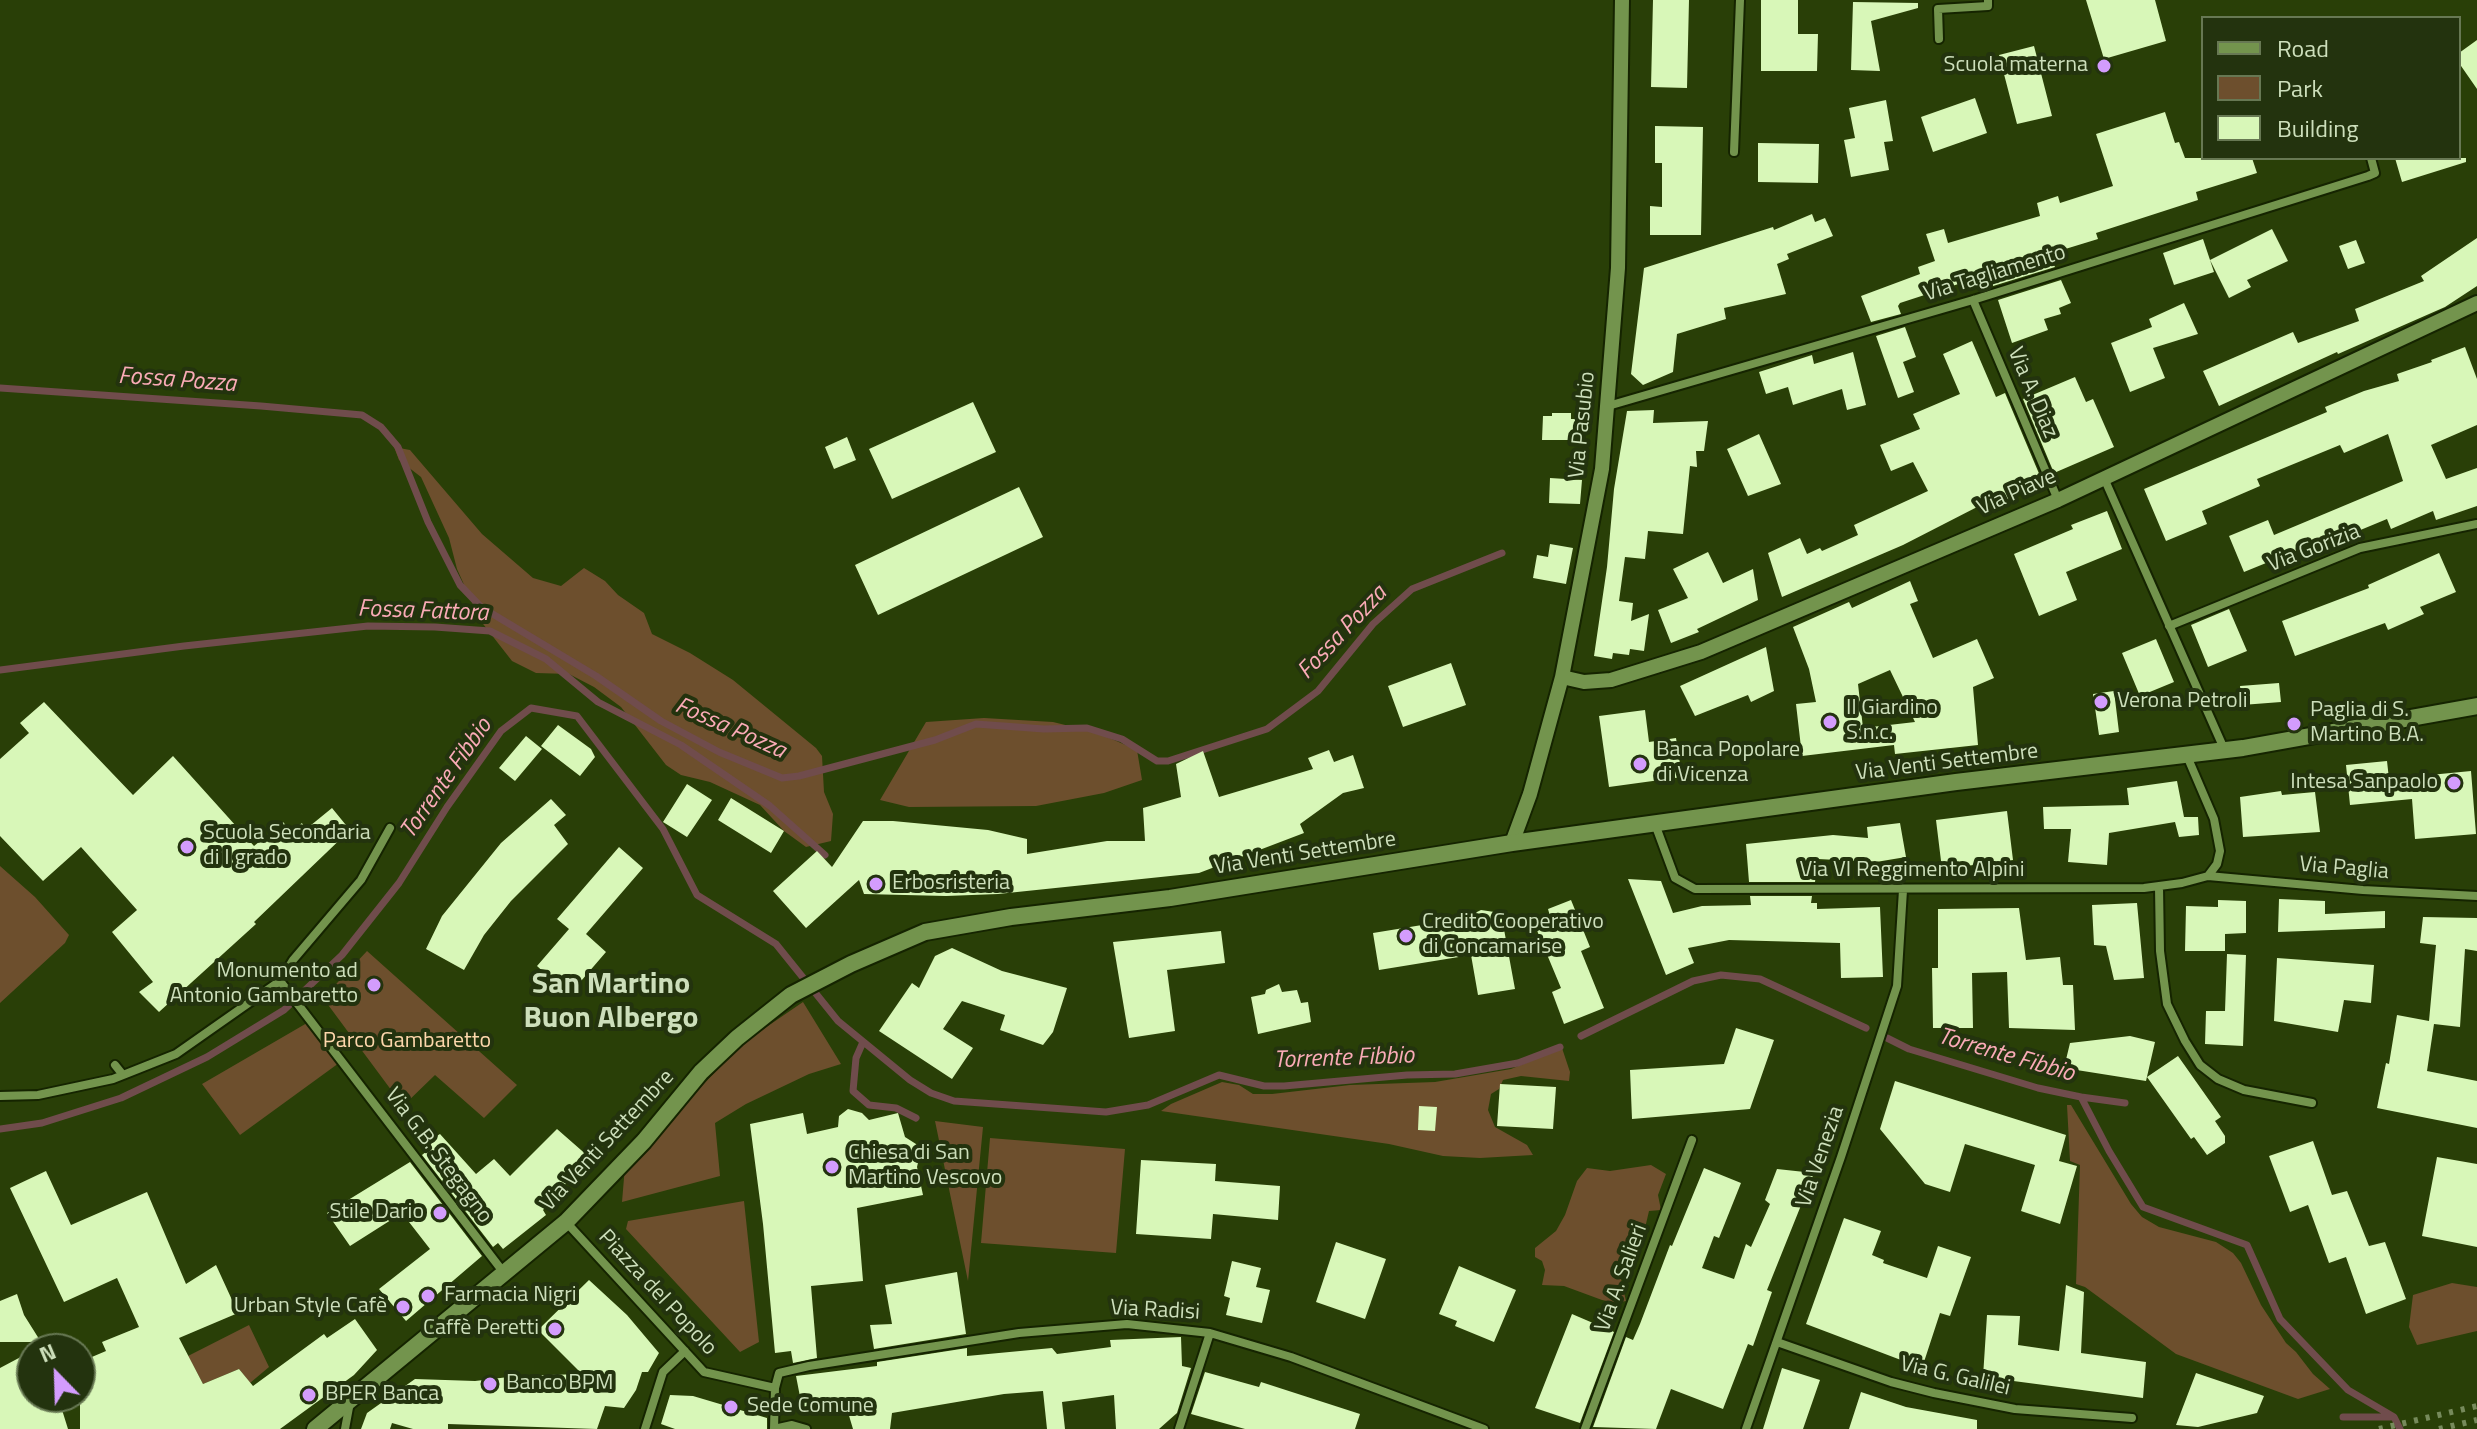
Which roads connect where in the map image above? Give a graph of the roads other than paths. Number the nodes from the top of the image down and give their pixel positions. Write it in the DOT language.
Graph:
graph roads {
  1 [pos="1622,0"];
  2 [pos="1740,0"];
  3 [pos="1988,0"];
  4 [pos="1939,39"];
  5 [pos="1734,152"];
  6 [pos="2372,160"];
  7 [pos="1973,300"];
  8 [pos="2477,305"];
  9 [pos="1608,406"];
  10 [pos="2104,478"];
  11 [pos="2058,500"];
  12 [pos="2477,524"];
  13 [pos="2169,626"];
  14 [pos="1562,677"];
  15 [pos="2477,706"];
  16 [pos="2225,751"];
  17 [pos="2187,756"];
  18 [pos="1655,824"];
  19 [pos="390,828"];
  20 [pos="1512,843"];
  21 [pos="2208,876"];
  22 [pos="2159,887"];
  23 [pos="1903,890"];
  24 [pos="2477,896"];
  25 [pos="280,981"];
  26 [pos="115,1065"];
  27 [pos="123,1075"];
  28 [pos="0,1096"];
  29 [pos="2312,1103"];
  30 [pos="1692,1140"];
  31 [pos="566,1222"];
  32 [pos="504,1273"];
  33 [pos="1210,1333"];
  34 [pos="1777,1342"];
  35 [pos="685,1351"];
  36 [pos="775,1388"];
  37 [pos="350,1400"];
  38 [pos="2132,1418"];
  39 [pos="315,1429"];
  40 [pos="345,1429"];
  41 [pos="645,1429"];
  42 [pos="774,1429"];
  43 [pos="806,1429"];
  44 [pos="1179,1429"];
  45 [pos="1484,1429"];
  46 [pos="1585,1429"];
  47 [pos="1746,1429"];
  1 -- 9 [label="street, Via Pasubio"];
  2 -- 5 [label="street"];
  3 -- 4 [label="street"];
  6 -- 7 [label="street, Via Tagliamento"];
  7 -- 9 [label="street, Via Tagliamento"];
  7 -- 11 [label="street, Via A. Diaz"];
  8 -- 10 [label="street, Via Piave"];
  9 -- 14 [label="street, Via Pasubio"];
  10 -- 11 [label="street, Via Piave"];
  10 -- 13 [label="street"];
  11 -- 14 [label="street, Via Piave"];
  12 -- 13 [label="street, Via Gorizia"];
  13 -- 16 [label="street"];
  14 -- 20 [label="street, Via Pasubio"];
  15 -- 16 [label="main road, Via Venti Settembre"];
  16 -- 17 [label="main road, Via Venti Settembre"];
  17 -- 18 [label="main road, Via Venti Settembre"];
  17 -- 21 [label="street"];
  18 -- 20 [label="main road, Via Venti Settembre"];
  18 -- 23 [label="street, Via VI Reggimento Alpini"];
  19 -- 25 [label="street"];
  20 -- 31 [label="main road, Via Venti Settembre"];
  21 -- 22 [label="street, Via VI Reggimento Alpini"];
  21 -- 24 [label="street, Via Paglia"];
  22 -- 23 [label="street, Via VI Reggimento Alpini"];
  22 -- 29 [label="street"];
  23 -- 34 [label="street, Via Venezia"];
  25 -- 27 [label="street"];
  25 -- 32 [label="street, Via G.B. Stegagno"];
  26 -- 27 [label="street"];
  27 -- 28 [label="street"];
  30 -- 46 [label="street, Via A. Salieri"];
  31 -- 32 [label="main road, Via Venti Settembre"];
  31 -- 35 [label="street, Piazza del Popolo"];
  32 -- 37 [label="main road, Via Venti Settembre"];
  33 -- 36 [label="street, Via Radisi"];
  33 -- 44 [label="street"];
  33 -- 45 [label="street, Via Radisi"];
  34 -- 38 [label="street, Via G. Galilei"];
  34 -- 47 [label="street, Via Venezia"];
  35 -- 36 [label="street, Piazza del Popolo"];
  35 -- 41 [label="street"];
  36 -- 42 [label="street"];
  37 -- 39 [label="main road, Via Venti Settembre"];
  37 -- 40 [label="street"];
  42 -- 43 [label="street"];
}
